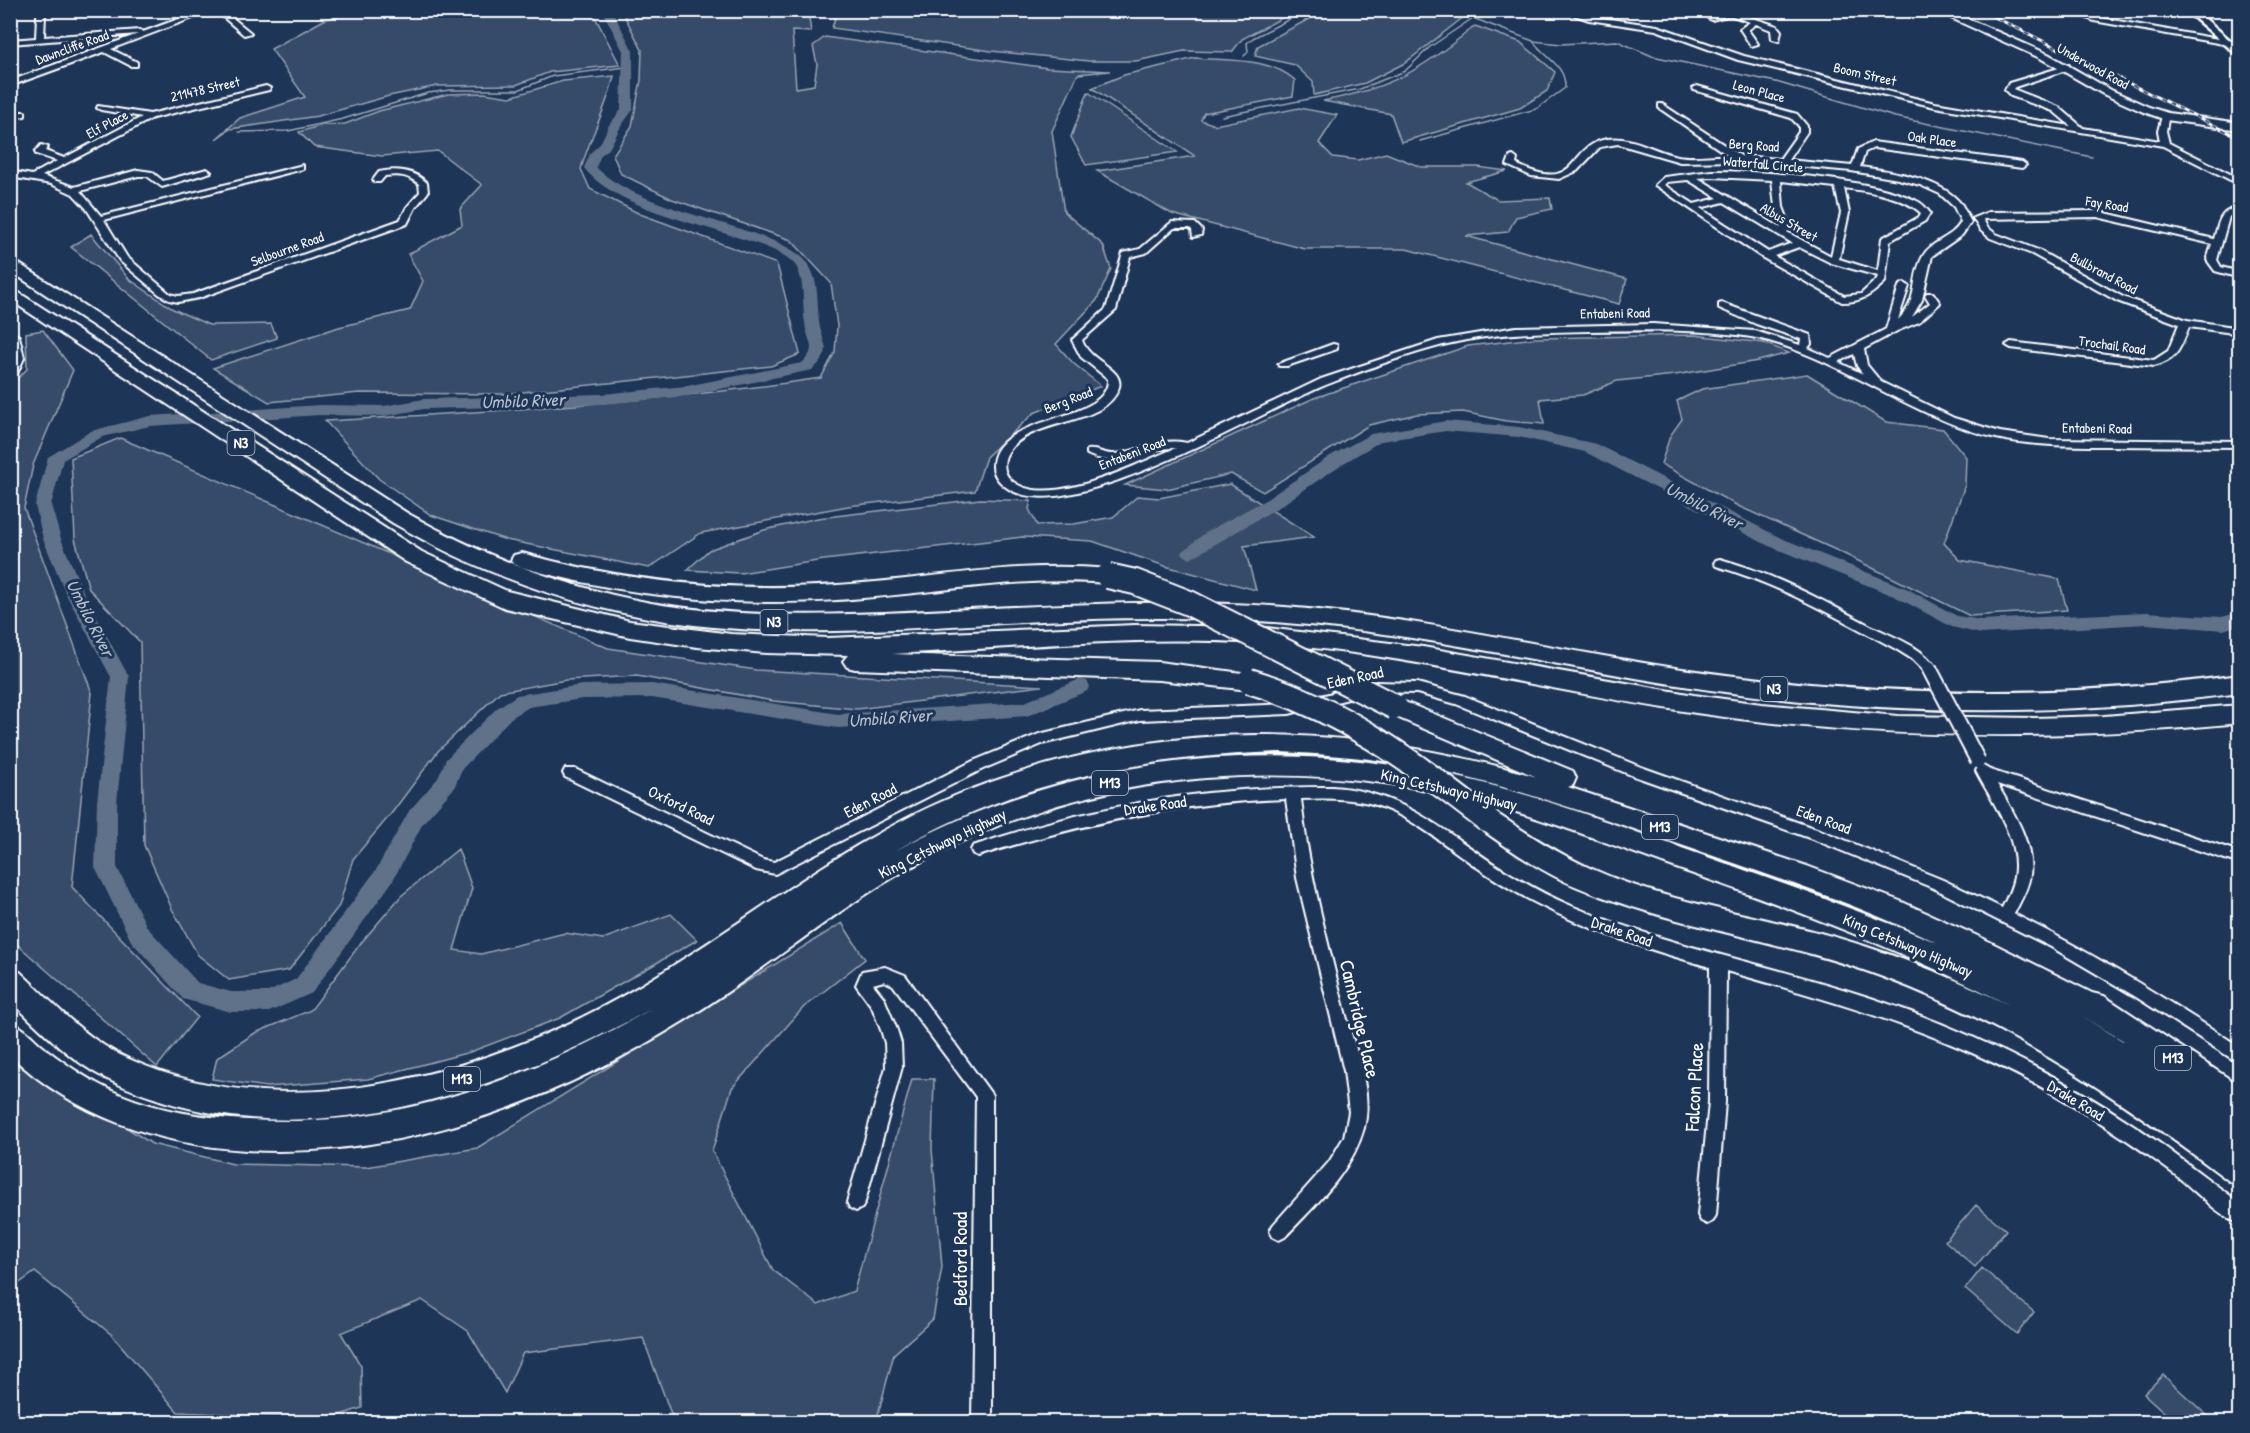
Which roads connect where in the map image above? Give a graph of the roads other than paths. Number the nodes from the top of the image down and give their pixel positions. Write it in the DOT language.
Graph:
graph roads {
  1 [pos="45,10"];
  2 [pos="211,10"];
  3 [pos="218,10"];
  4 [pos="1563,10"];
  5 [pos="1740,10"];
  6 [pos="1938,10"];
  7 [pos="2070,10"];
  8 [pos="2187,11"];
  9 [pos="1730,13"];
  10 [pos="1712,18"];
  11 [pos="1755,22"];
  12 [pos="151,32"];
  13 [pos="248,33"];
  14 [pos="40,39"];
  15 [pos="1776,39"];
  16 [pos="13,43"];
  17 [pos="1754,44"];
  18 [pos="2234,44"];
  19 [pos="104,49"];
  20 [pos="2240,54"];
  21 [pos="134,64"];
  22 [pos="2066,67"];
  23 [pos="10,84"];
  24 [pos="266,88"];
  25 [pos="1697,88"];
  26 [pos="278,89"];
  27 [pos="2239,92"];
  28 [pos="2240,103"];
  29 [pos="1662,106"];
  30 [pos="101,108"];
  31 [pos="22,114"];
  32 [pos="10,116"];
  33 [pos="150,116"];
  34 [pos="2166,116"];
  35 [pos="131,126"];
  36 [pos="2240,127"];
  37 [pos="2079,128"];
  38 [pos="2166,144"];
  39 [pos="44,147"];
  40 [pos="1739,159"];
  41 [pos="64,161"];
  42 [pos="1512,162"];
  43 [pos="1782,162"];
  44 [pos="2022,165"];
  45 [pos="300,167"];
  46 [pos="1855,170"];
  47 [pos="207,172"];
  48 [pos="10,174"];
  49 [pos="1689,177"];
  50 [pos="32,178"];
  51 [pos="1776,178"];
  52 [pos="377,180"];
  53 [pos="2240,183"];
  54 [pos="1839,185"];
  55 [pos="74,190"];
  56 [pos="1725,199"];
  57 [pos="1692,207"];
  58 [pos="2240,209"];
  59 [pos="1988,215"];
  60 [pos="98,219"];
  61 [pos="1780,234"];
  62 [pos="1193,236"];
  63 [pos="2218,243"];
  64 [pos="1799,244"];
  65 [pos="1766,256"];
  66 [pos="1834,261"];
  67 [pos="10,263"];
  68 [pos="2240,275"];
  69 [pos="1882,277"];
  70 [pos="10,292"];
  71 [pos="1930,295"];
  72 [pos="1722,306"];
  73 [pos="2185,322"];
  74 [pos="1892,329"];
  75 [pos="2240,330"];
  76 [pos="10,336"];
  77 [pos="2011,345"];
  78 [pos="1333,347"];
  79 [pos="1856,348"];
  80 [pos="1806,351"];
  81 [pos="1830,362"];
  82 [pos="1283,364"];
  83 [pos="10,370"];
  84 [pos="1880,386"];
  85 [pos="2240,444"];
  86 [pos="1188,447"];
  87 [pos="1096,450"];
  88 [pos="1003,479"];
  89 [pos="400,518"];
  90 [pos="1720,563"];
  91 [pos="497,596"];
  92 [pos="2240,684"];
  93 [pos="2240,714"];
  94 [pos="1981,767"];
  95 [pos="570,773"];
  96 [pos="1293,794"];
  97 [pos="978,850"];
  98 [pos="2240,858"];
  99 [pos="775,868"];
  100 [pos="2006,916"];
  101 [pos="1718,961"];
  102 [pos="10,981"];
  103 [pos="2105,1014"];
  104 [pos="10,1035"];
  105 [pos="2240,1057"];
  106 [pos="2240,1104"];
  107 [pos="2240,1139"];
  108 [pos="2240,1170"];
  109 [pos="856,1202"];
  110 [pos="1707,1215"];
  111 [pos="2240,1215"];
  112 [pos="1279,1232"];
  113 [pos="982,1422"];
  1 -- 14 [label="street"];
  2 -- 12 [label="street, Dawncliffe Road"];
  3 -- 13 [label="street"];
  4 -- 37 [label="street, Boom Street"];
  5 -- 9 [label="street"];
  6 -- 22 [label="main road, Underwood Road"];
  7 -- 18 [label="street"];
  8 -- 18 [label="street"];
  9 -- 10 [label="street"];
  9 -- 11 [label="street"];
  11 -- 15 [label="street"];
  11 -- 17 [label="street"];
  12 -- 14 [label="street"];
  12 -- 19 [label="street, Dawncliffe Road"];
  14 -- 16 [label="street"];
  18 -- 20 [label="street"];
  19 -- 21 [label="street"];
  19 -- 23 [label="street, Dawncliffe Road"];
  22 -- 34 [label="main road, Underwood Road"];
  22 -- 37 [label="street"];
  24 -- 33 [label="street, 211478 Street"];
  25 -- 43 [label="street, Leon Place"];
  26 -- 35 [label="street"];
  27 -- 28 [label="street"];
  29 -- 40 [label="street"];
  30 -- 33 [label="street, Elf Place"];
  31 -- 32 [label="street"];
  33 -- 35 [label="street, Elf Place"];
  34 -- 36 [label="main road, Underwood Road"];
  34 -- 38 [label="street"];
  35 -- 41 [label="street, Elf Place"];
  37 -- 38 [label="street, Boom Street"];
  38 -- 53 [label="street, Boom Street"];
  39 -- 41 [label="street"];
  40 -- 42 [label="street, Berg Road"];
  40 -- 43 [label="street, Berg Road"];
  41 -- 50 [label="street, Elf Place"];
  43 -- 46 [label="street, Berg Road"];
  44 -- 46 [label="street, Oak Place"];
  45 -- 60 [label="street"];
  46 -- 74 [label="street, Berg Road"];
  47 -- 55 [label="street"];
  48 -- 50 [label="street"];
  49 -- 51 [label="street, Waterfall Circle"];
  49 -- 56 [label="street, Albus Street"];
  49 -- 57 [label="street, Waterfall Circle"];
  50 -- 55 [label="street"];
  51 -- 54 [label="street, Waterfall Circle"];
  51 -- 61 [label="street"];
  52 -- 60 [label="street, Selbourne Road"];
  54 -- 66 [label="street"];
  54 -- 69 [label="street, Waterfall Circle"];
  55 -- 60 [label="street"];
  56 -- 57 [label="street"];
  56 -- 61 [label="street, Albus Street"];
  57 -- 65 [label="street, Waterfall Circle"];
  58 -- 63 [label="street"];
  59 -- 63 [label="street, Fay Road"];
  59 -- 73 [label="street, Bullbrand Road"];
  61 -- 64 [label="street, Albus Street"];
  62 -- 88 [label="street, Berg Road"];
  63 -- 68 [label="street"];
  64 -- 65 [label="street"];
  64 -- 66 [label="street, Albus Street"];
  65 -- 69 [label="street, Waterfall Circle"];
  66 -- 69 [label="street, Albus Street"];
  67 -- 89 [label="highway, N3"];
  69 -- 74 [label="street"];
  70 -- 91 [label="highway, N3"];
  71 -- 74 [label="street"];
  72 -- 80 [label="street"];
  73 -- 75 [label="street, Bullbrand Road"];
  73 -- 77 [label="street, Trochail Road"];
  74 -- 79 [label="street"];
  76 -- 83 [label="highway"];
  78 -- 82 [label="street"];
  79 -- 80 [label="street"];
  79 -- 81 [label="street"];
  79 -- 84 [label="street"];
  80 -- 81 [label="street, Entabeni Road"];
  80 -- 86 [label="street, Entabeni Road"];
  81 -- 84 [label="street, Entabeni Road"];
  84 -- 85 [label="street, Entabeni Road"];
  86 -- 87 [label="street"];
  86 -- 88 [label="street, Entabeni Road"];
  89 -- 92 [label="highway, N3"];
  89 -- 103 [label="highway, bridge"];
  90 -- 94 [label="street, bridge"];
  91 -- 93 [label="highway, N3"];
  91 -- 108 [label="highway, bridge"];
  94 -- 98 [label="street"];
  94 -- 100 [label="street"];
  95 -- 99 [label="street, Oxford Road"];
  96 -- 97 [label="street, Drake Road"];
  96 -- 101 [label="street, Drake Road"];
  96 -- 112 [label="street, Cambridge Place"];
  99 -- 100 [label="street, Eden Road"];
  100 -- 105 [label="street, Eden Road"];
  101 -- 110 [label="street, Falcon Place"];
  101 -- 111 [label="street, Drake Road"];
  102 -- 103 [label="highway, King Cetshwayo Highway / M13"];
  103 -- 106 [label="highway, M13"];
  104 -- 107 [label="highway, King Cetshwayo Highway / M13"];
  109 -- 113 [label="street, Bedford Road"];
}
